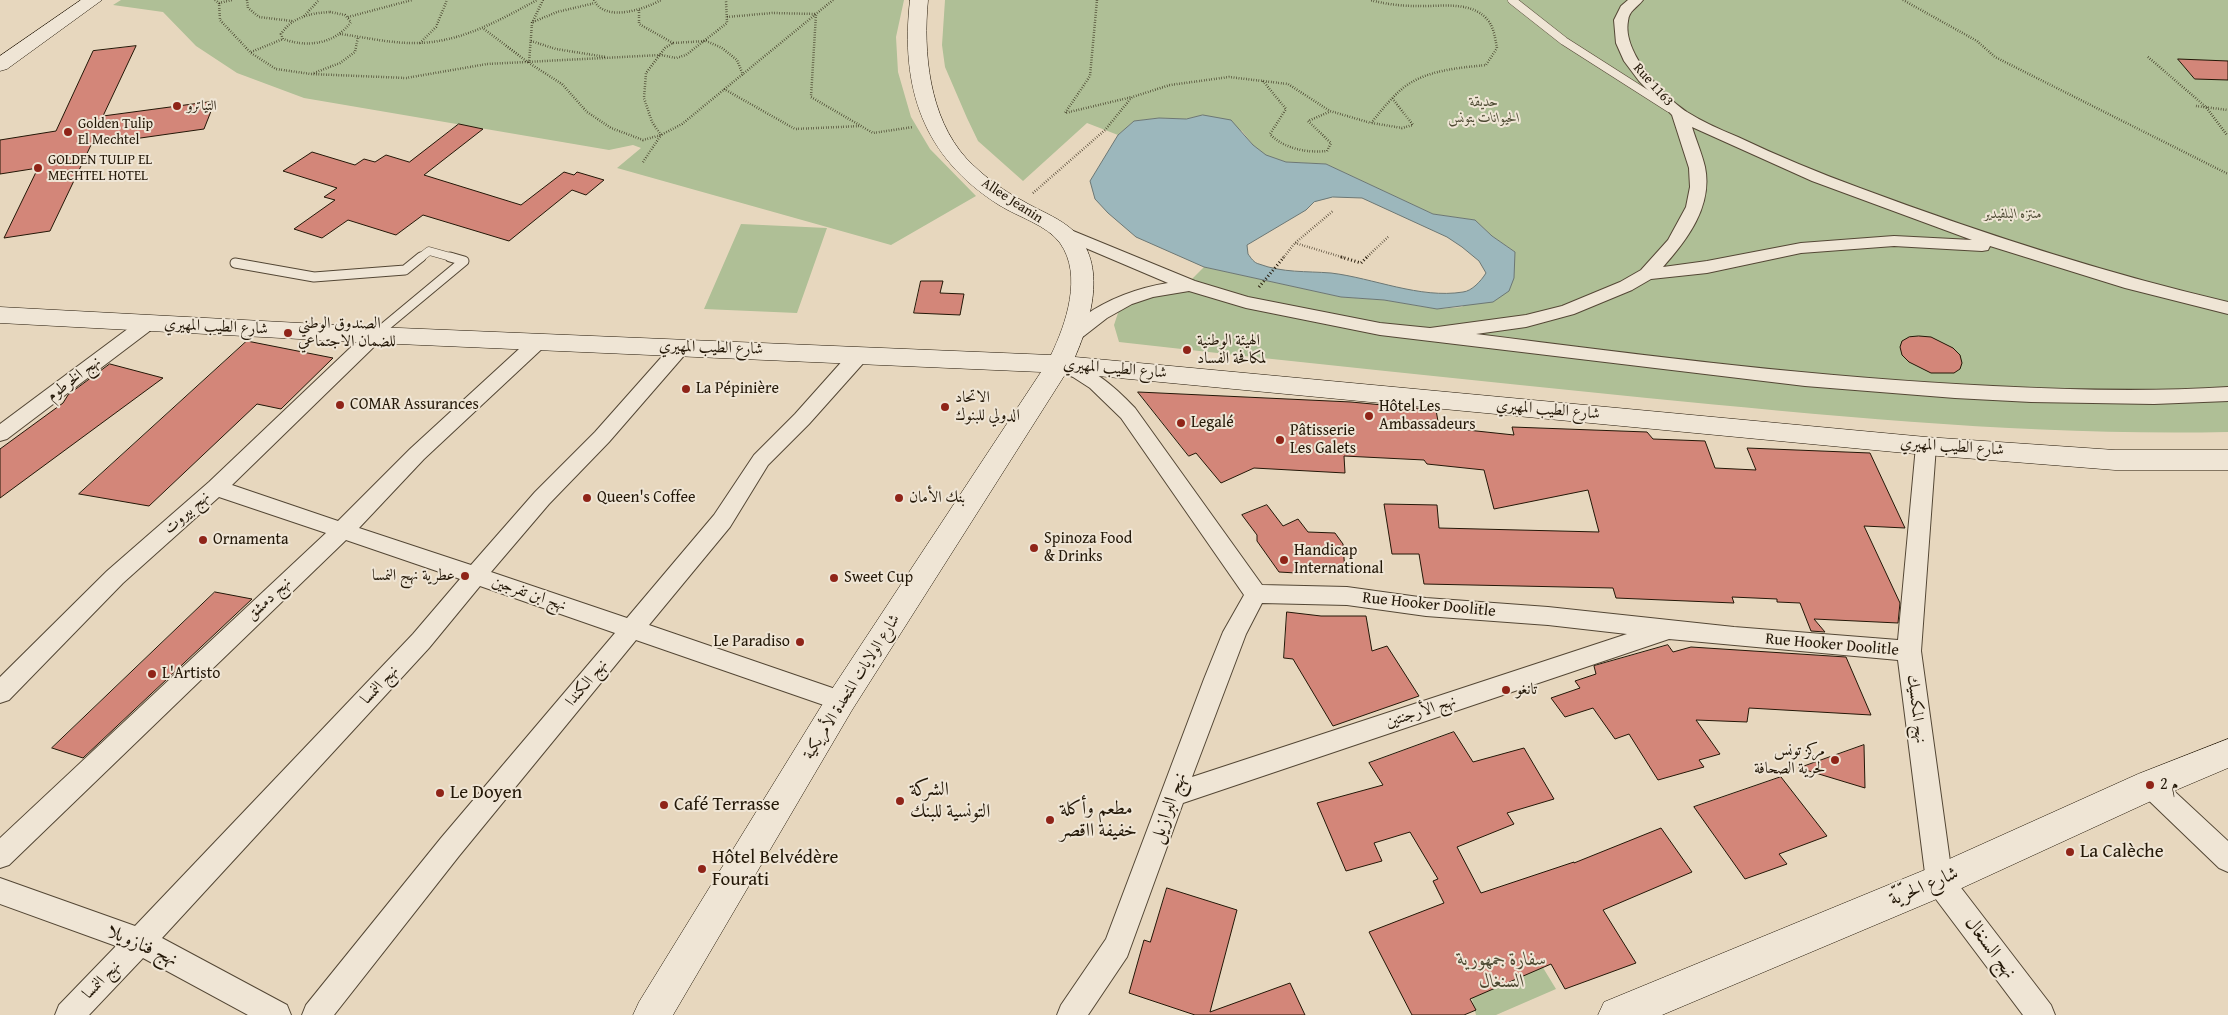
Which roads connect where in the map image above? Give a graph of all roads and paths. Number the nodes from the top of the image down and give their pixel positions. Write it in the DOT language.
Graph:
graph roads {
  1 [pos="77,0"];
  2 [pos="93,0"];
  3 [pos="215,0"];
  4 [pos="232,0"];
  5 [pos="247,0"];
  6 [pos="319,0"];
  7 [pos="412,0"];
  8 [pos="447,0"];
  9 [pos="537,0"];
  10 [pos="543,0"];
  11 [pos="661,0"];
  12 [pos="726,0"];
  13 [pos="833,0"];
  14 [pos="919,0"];
  15 [pos="1098,0"];
  16 [pos="1370,0"];
  17 [pos="1512,0"];
  18 [pos="1636,0"];
  19 [pos="1903,0"];
  20 [pos="594,2"];
  21 [pos="219,3"];
  22 [pos="639,10"];
  23 [pos="816,14"];
  24 [pos="304,16"];
  25 [pos="348,17"];
  26 [pos="727,17"];
  27 [pos="292,21"];
  28 [pos="532,23"];
  29 [pos="484,29"];
  30 [pos="340,34"];
  31 [pos="358,36"];
  32 [pos="283,39"];
  33 [pos="706,41"];
  34 [pos="531,42"];
  35 [pos="420,43"];
  36 [pos="674,43"];
  37 [pos="251,53"];
  38 [pos="0,55"];
  39 [pos="661,55"];
  40 [pos="2148,57"];
  41 [pos="613,58"];
  42 [pos="529,63"];
  43 [pos="0,65"];
  44 [pos="311,74"];
  45 [pos="743,74"];
  46 [pos="1263,81"];
  47 [pos="724,89"];
  48 [pos="1132,97"];
  49 [pos="1392,98"];
  50 [pos="2196,106"];
  51 [pos="2206,107"];
  52 [pos="2228,110"];
  53 [pos="1330,111"];
  54 [pos="1680,115"];
  55 [pos="1372,123"];
  56 [pos="933,124"];
  57 [pos="861,126"];
  58 [pos="661,135"];
  59 [pos="2227,135"];
  60 [pos="642,162"];
  61 [pos="2228,174"];
  62 [pos="1016,207"];
  63 [pos="1333,211"];
  64 [pos="1061,231"];
  65 [pos="1388,236"];
  66 [pos="1295,243"];
  67 [pos="2013,248"];
  68 [pos="235,263"];
  69 [pos="1647,274"];
  70 [pos="1262,284"];
  71 [pos="1189,286"];
  72 [pos="2228,308"];
  73 [pos="0,315"];
  74 [pos="148,323"];
  75 [pos="1430,334"];
  76 [pos="375,335"];
  77 [pos="1073,335"];
  78 [pos="538,342"];
  79 [pos="681,347"];
  80 [pos="860,354"];
  81 [pos="1059,364"];
  82 [pos="2228,394"];
  83 [pos="0,434"];
  84 [pos="1926,446"];
  85 [pos="2228,460"];
  86 [pos="216,488"];
  87 [pos="340,532"];
  88 [pos="476,576"];
  89 [pos="1256,594"];
  90 [pos="631,630"];
  91 [pos="1668,630"];
  92 [pos="1909,651"];
  93 [pos="0,693"];
  94 [pos="841,700"];
  95 [pos="2228,753"];
  96 [pos="2150,785"];
  97 [pos="1174,794"];
  98 [pos="0,856"];
  99 [pos="2228,859"];
  100 [pos="1939,881"];
  101 [pos="0,891"];
  102 [pos="139,941"];
  103 [pos="68,1015"];
  104 [pos="277,1015"];
  105 [pos="316,1015"];
  106 [pos="652,1015"];
  107 [pos="1071,1015"];
  108 [pos="1617,1015"];
  109 [pos="2042,1015"];
  1 -- 38 [label="main road"];
  2 -- 43 [label="main road"];
  3 -- 21 [label="path"];
  4 -- 21 [label="path"];
  5 -- 27 [label="path"];
  6 -- 24 [label="path"];
  7 -- 25 [label="path"];
  8 -- 35 [label="path"];
  9 -- 29 [label="path"];
  10 -- 28 [label="path"];
  11 -- 22 [label="path"];
  12 -- 26 [label="path"];
  13 -- 23 [label="path"];
  14 -- 56 [label="main road, Allee Jeanin"];
  15 -- 48 [label="path"];
  16 -- 49 [label="path"];
  17 -- 54 [label="lane"];
  18 -- 54 [label="street, Rue 1163"];
  19 -- 61 [label="path"];
  20 -- 22 [label="path"];
  20 -- 28 [label="path"];
  21 -- 37 [label="path"];
  22 -- 36 [label="path"];
  23 -- 26 [label="path"];
  23 -- 45 [label="path"];
  23 -- 57 [label="path"];
  24 -- 25 [label="path"];
  24 -- 27 [label="path"];
  25 -- 30 [label="path"];
  26 -- 33 [label="path"];
  27 -- 32 [label="path"];
  28 -- 34 [label="path"];
  29 -- 35 [label="path"];
  29 -- 42 [label="path"];
  30 -- 31 [label="path"];
  30 -- 32 [label="path"];
  31 -- 35 [label="path"];
  31 -- 44 [label="path"];
  32 -- 37 [label="path"];
  33 -- 36 [label="path"];
  33 -- 39 [label="path"];
  33 -- 45 [label="path"];
  34 -- 41 [label="path"];
  34 -- 42 [label="path"];
  36 -- 39 [label="path"];
  37 -- 44 [label="path"];
  39 -- 41 [label="path"];
  39 -- 58 [label="path"];
  40 -- 51 [label="path"];
  41 -- 42 [label="path"];
  42 -- 44 [label="path"];
  42 -- 58 [label="path"];
  45 -- 47 [label="path"];
  46 -- 48 [label="path"];
  46 -- 53 [label="path"];
  46 -- 53 [label="path"];
  47 -- 57 [label="path"];
  47 -- 58 [label="path"];
  48 -- 62 [label="path"];
  49 -- 55 [label="path"];
  49 -- 55 [label="path"];
  50 -- 51 [label="path"];
  51 -- 52 [label="path"];
  51 -- 59 [label="path"];
  53 -- 55 [label="path"];
  54 -- 67 [label="street"];
  54 -- 69 [label="street"];
  56 -- 57 [label="path"];
  56 -- 62 [label="main road, Allee Jeanin"];
  58 -- 60 [label="path"];
  62 -- 64 [label="main road, Allee Jeanin"];
  63 -- 66 [label="path"];
  64 -- 71 [label="street"];
  64 -- 77 [label="main road, شارع الولايات المتحدة الأمريكية"];
  65 -- 66 [label="path"];
  66 -- 70 [label="path"];
  67 -- 69 [label="street"];
  67 -- 72 [label="street"];
  68 -- 76 [label="lane"];
  69 -- 75 [label="street"];
  71 -- 75 [label="street"];
  71 -- 77 [label="street"];
  73 -- 74 [label="main road, شارع الطيب المهيري"];
  74 -- 76 [label="main road, شارع الطيب المهيري"];
  74 -- 83 [label="street, نهج الخرطوم"];
  75 -- 82 [label="street"];
  76 -- 78 [label="main road, شارع الطيب المهيري"];
  76 -- 86 [label="street, نهج بيروت"];
  77 -- 81 [label="main road, شارع الولايات المتحدة الأمريكية"];
  78 -- 79 [label="main road, شارع الطيب المهيري"];
  78 -- 87 [label="street, نهج دمشق"];
  79 -- 80 [label="main road, شارع الطيب المهيري"];
  79 -- 88 [label="street, نهج النمسا"];
  80 -- 81 [label="main road, شارع الطيب المهيري"];
  80 -- 90 [label="street, نهج الكندا"];
  81 -- 84 [label="main road, شارع الطيب المهيري"];
  81 -- 89 [label="street"];
  81 -- 94 [label="main road, شارع الولايات المتحدة الأمريكية"];
  84 -- 85 [label="main road, شارع الطيب المهيري"];
  84 -- 92 [label="street, نهج المكسيك"];
  86 -- 87 [label="street, نهج ابن تفرجين"];
  86 -- 93 [label="street, نهج بيروت"];
  87 -- 88 [label="street, نهج ابن تفرجين"];
  87 -- 98 [label="street, نهج دمشق"];
  88 -- 90 [label="street, نهج ابن تفرجين"];
  88 -- 102 [label="street, نهج النمسا"];
  89 -- 91 [label="street, Rue Hooker Doolitle"];
  89 -- 97 [label="street, نهج البرازيل"];
  90 -- 94 [label="street, نهج ابن تفرجين"];
  90 -- 105 [label="street, نهج الكندا"];
  91 -- 92 [label="street, Rue Hooker Doolitle"];
  91 -- 97 [label="street, نهج الأرجنتين"];
  92 -- 100 [label="street, نهج المكسيك"];
  94 -- 106 [label="main road, شارع الولايات المتحدة الأمريكية"];
  95 -- 96 [label="main road, شارع الحرّيّة"];
  96 -- 99 [label="street"];
  96 -- 100 [label="main road, شارع الحرّيّة"];
  97 -- 107 [label="street, نهج البرازيل"];
  100 -- 108 [label="main road, شارع الحرّيّة"];
  100 -- 109 [label="street, نهج السنغال"];
  101 -- 102 [label="street, نهج فنازويلا"];
  102 -- 103 [label="street, نهج النمسا"];
  102 -- 104 [label="street, نهج فنازويلا"];
}
